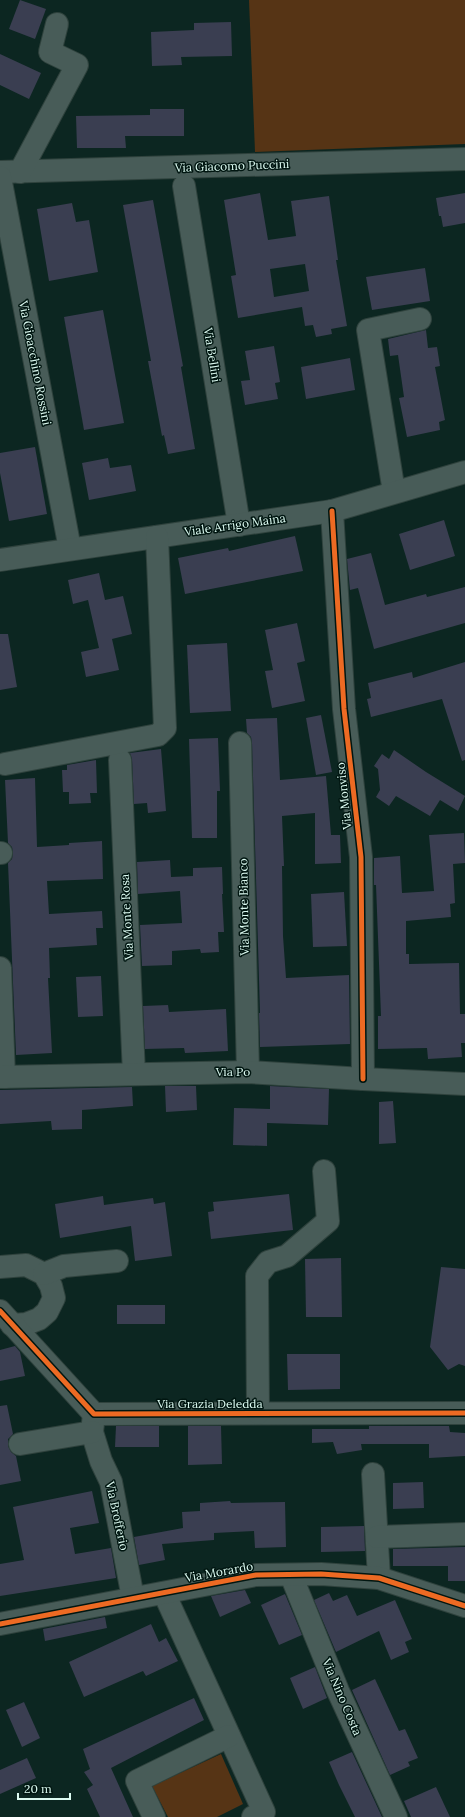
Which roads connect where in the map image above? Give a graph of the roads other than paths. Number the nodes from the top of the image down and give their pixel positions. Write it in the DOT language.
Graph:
graph roads {
  1 [pos="57,24"];
  2 [pos="465,159"];
  3 [pos="7,174"];
  4 [pos="184,186"];
  5 [pos="420,319"];
  6 [pos="465,472"];
  7 [pos="394,492"];
  8 [pos="332,511"];
  9 [pos="239,525"];
  10 [pos="157,536"];
  11 [pos="70,549"];
  12 [pos="0,560"];
  13 [pos="240,743"];
  14 [pos="120,760"];
  15 [pos="5,764"];
  16 [pos="0,968"];
  17 [pos="248,1072"];
  18 [pos="134,1074"];
  19 [pos="2,1077"];
  20 [pos="363,1079"];
  21 [pos="465,1084"];
  22 [pos="324,1171"];
  23 [pos="117,1261"];
  24 [pos="0,1267"];
  25 [pos="44,1274"];
  26 [pos="6,1318"];
  27 [pos="465,1413"];
  28 [pos="258,1414"];
  29 [pos="93,1423"];
  30 [pos="20,1444"];
  31 [pos="373,1474"];
  32 [pos="465,1534"];
  33 [pos="377,1537"];
  34 [pos="291,1575"];
  35 [pos="379,1578"];
  36 [pos="164,1593"];
  37 [pos="133,1598"];
  38 [pos="465,1606"];
  39 [pos="0,1624"];
  40 [pos="229,1736"];
  41 [pos="154,1817"];
  42 [pos="252,1817"];
  43 [pos="396,1817"];
  1 -- 3 [label="street"];
  2 -- 3 [label="street, Via Giacomo Puccini"];
  3 -- 11 [label="street, Via Gioacchino Rossini"];
  4 -- 9 [label="street, Via Bellini"];
  5 -- 7 [label="street"];
  6 -- 7 [label="street, Viale Arrigo Maina"];
  7 -- 8 [label="street, Viale Arrigo Maina"];
  8 -- 9 [label="street, Viale Arrigo Maina"];
  8 -- 20 [label="street, Via Monviso"];
  9 -- 10 [label="street, Viale Arrigo Maina"];
  10 -- 11 [label="street, Viale Arrigo Maina"];
  10 -- 15 [label="street"];
  11 -- 12 [label="street, Viale Arrigo Maina"];
  13 -- 17 [label="street, Via Monte Bianco"];
  14 -- 18 [label="street, Via Monte Rosa"];
  16 -- 19 [label="street"];
  17 -- 18 [label="street, Via Po"];
  17 -- 20 [label="street, Via Po"];
  18 -- 19 [label="street, Via Po"];
  20 -- 21 [label="street, Via Po"];
  22 -- 28 [label="street"];
  23 -- 25 [label="street"];
  24 -- 25 [label="street"];
  25 -- 26 [label="street"];
  26 -- 29 [label="street"];
  27 -- 28 [label="street, Via Grazia Deledda"];
  28 -- 29 [label="street, Via Grazia Deledda"];
  29 -- 30 [label="street, Via Grazia Deledda"];
  29 -- 37 [label="street, Via Brofferio"];
  31 -- 33 [label="street"];
  32 -- 33 [label="street"];
  33 -- 35 [label="street"];
  34 -- 35 [label="street, Via Morardo"];
  34 -- 36 [label="street, Via Morardo"];
  34 -- 43 [label="street, Via Nino Costa"];
  35 -- 38 [label="street, Via Morardo"];
  36 -- 37 [label="street, Via Morardo"];
  36 -- 40 [label="street"];
  37 -- 39 [label="street, Via Morardo"];
  40 -- 41 [label="street"];
  40 -- 42 [label="street"];
}
